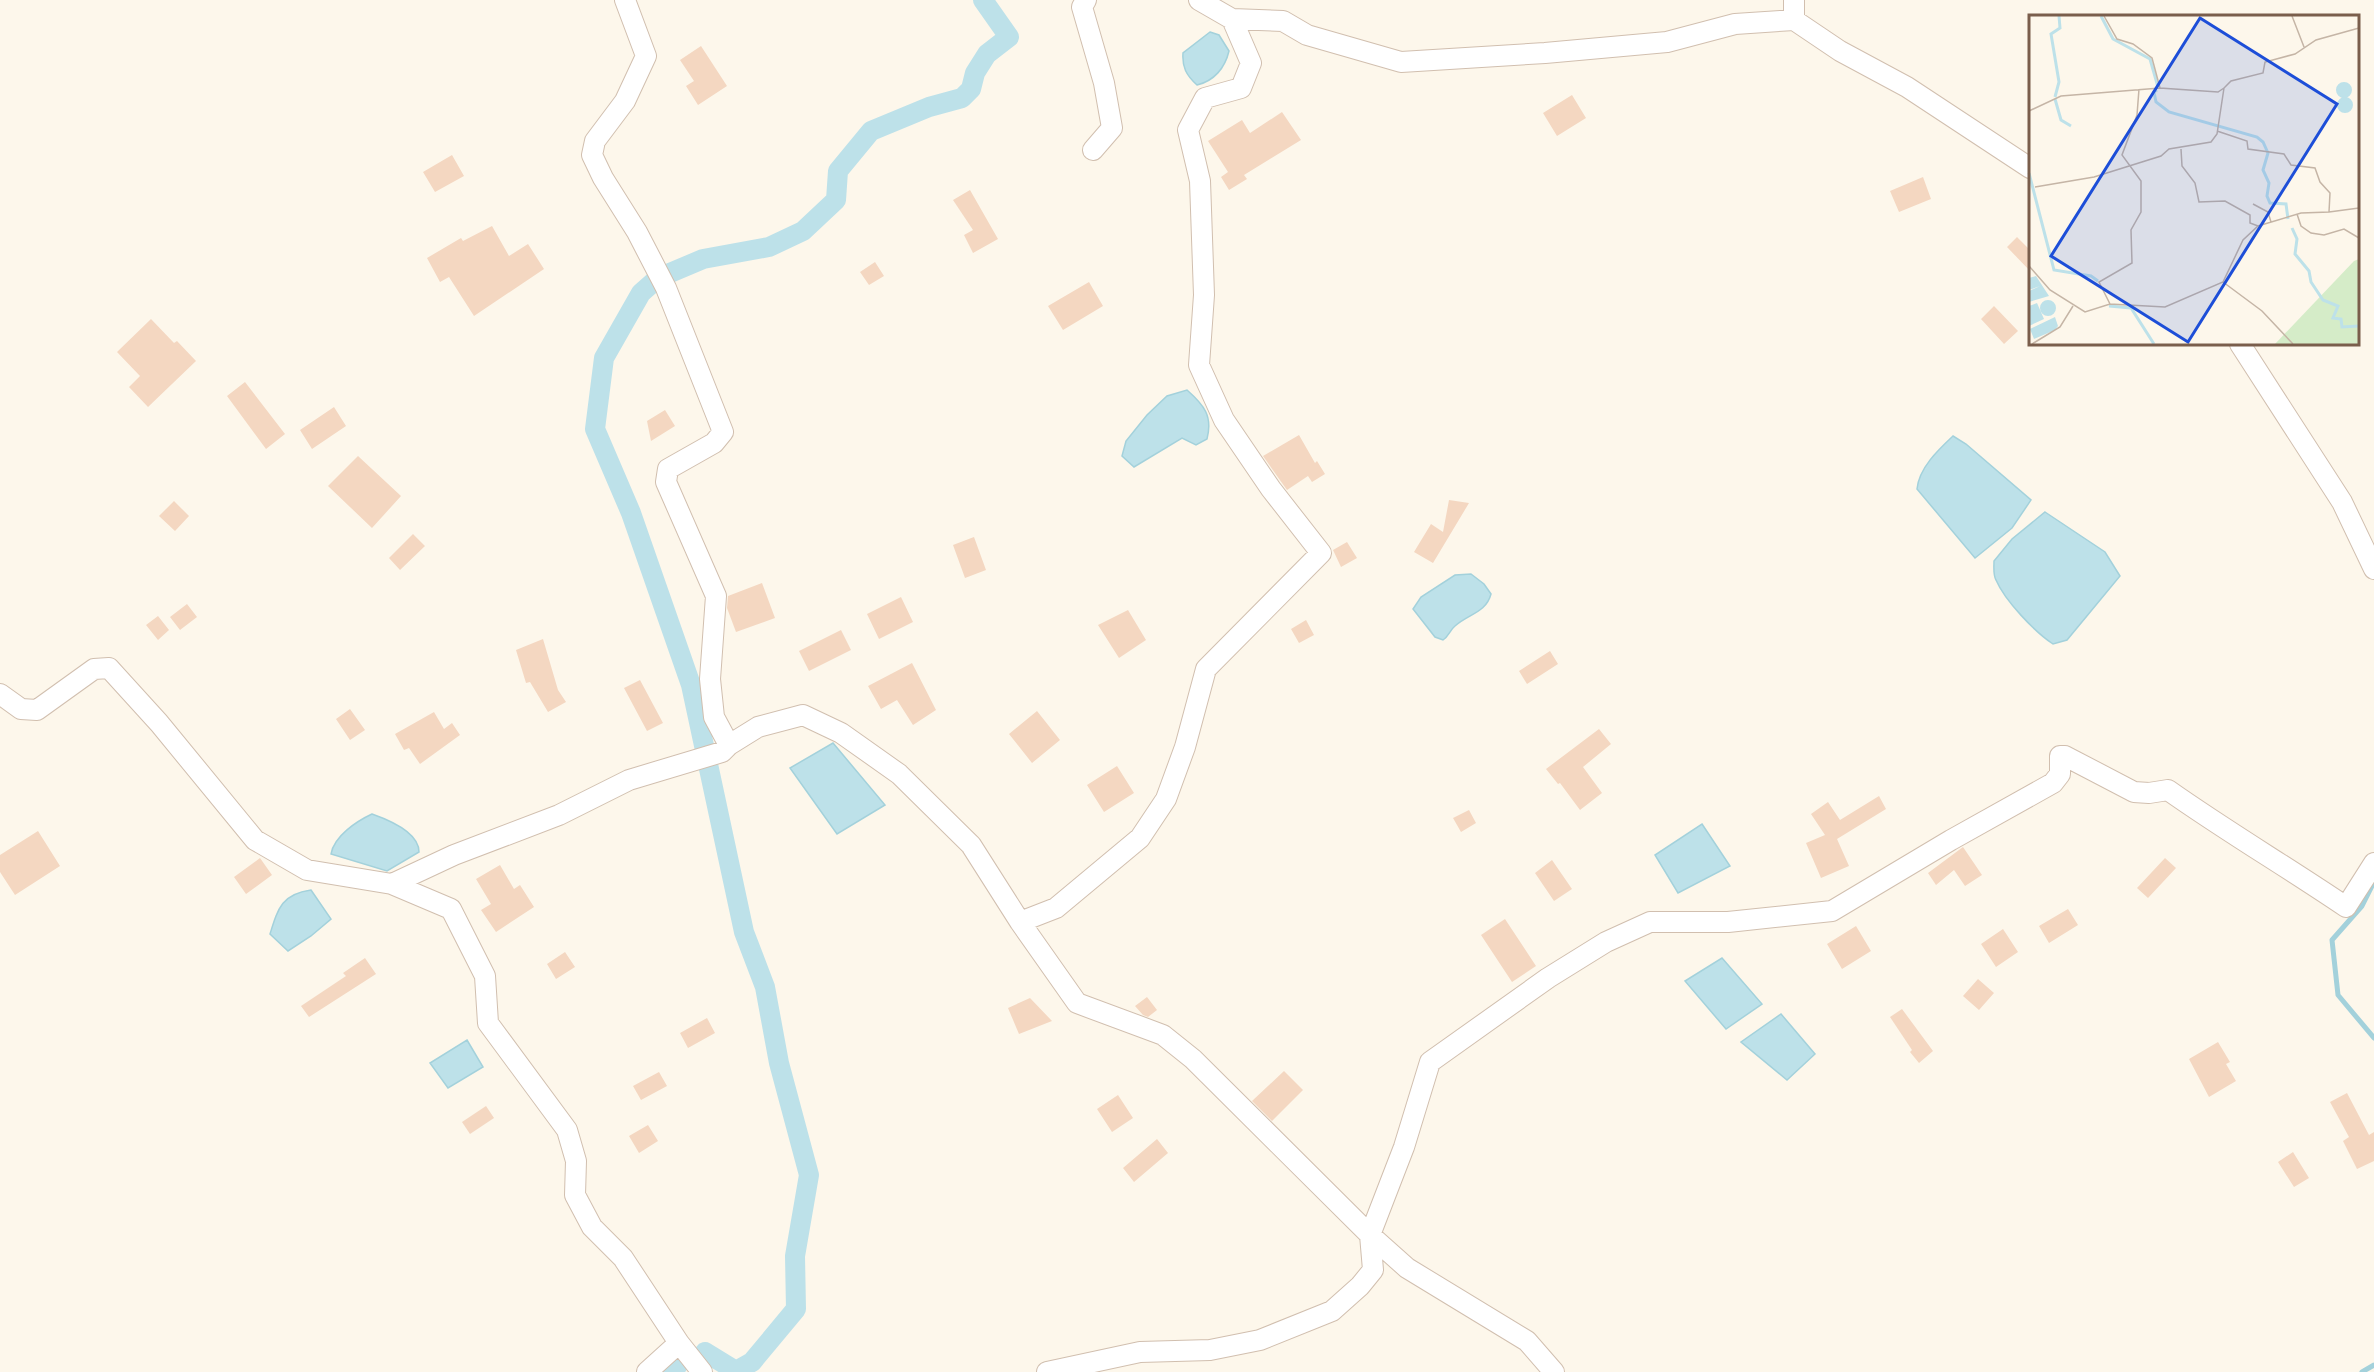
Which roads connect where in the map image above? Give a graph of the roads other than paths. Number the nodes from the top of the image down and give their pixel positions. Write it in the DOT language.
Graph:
graph roads {
  1 [pos="625,0"];
  2 [pos="1086,0"];
  3 [pos="1199,0"];
  4 [pos="1794,0"];
  5 [pos="1232,19"];
  6 [pos="1794,20"];
  7 [pos="1093,150"];
  8 [pos="2029,167"];
  9 [pos="2241,345"];
  10 [pos="2374,569"];
  11 [pos="0,694"];
  12 [pos="729,745"];
  13 [pos="2374,863"];
  14 [pos="392,884"];
  15 [pos="1020,922"];
  16 [pos="1370,1235"];
  17 [pos="679,1343"];
  18 [pos="647,1372"];
  19 [pos="702,1372"];
  20 [pos="1047,1372"];
  21 [pos="1554,1372"];
  1 -- 12 [label="street"];
  2 -- 7 [label="street"];
  3 -- 5 [label="street"];
  4 -- 6 [label="street"];
  5 -- 6 [label="street"];
  5 -- 15 [label="street"];
  6 -- 8 [label="street"];
  9 -- 10 [label="street"];
  11 -- 14 [label="street"];
  12 -- 14 [label="street"];
  12 -- 15 [label="street"];
  13 -- 16 [label="street"];
  14 -- 17 [label="street"];
  15 -- 16 [label="street"];
  16 -- 20 [label="street"];
  16 -- 21 [label="street"];
  17 -- 18 [label="street"];
  17 -- 19 [label="street"];
}
